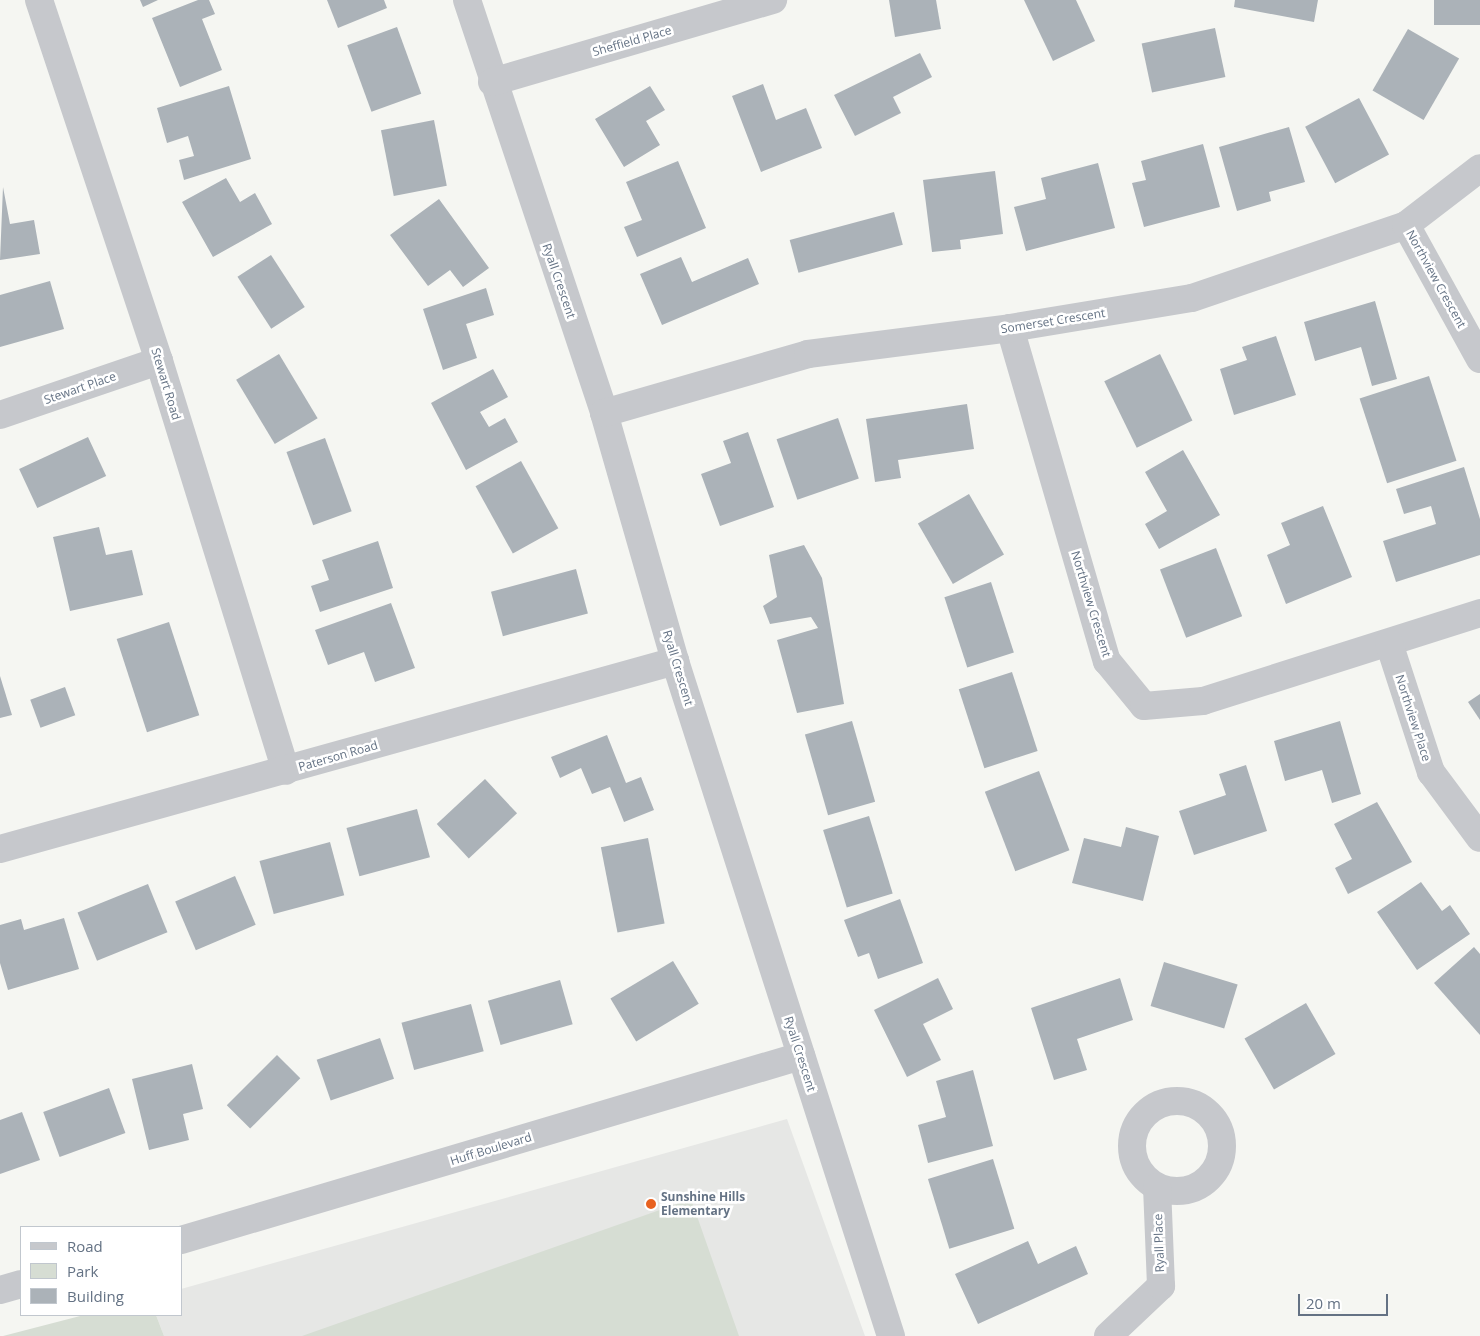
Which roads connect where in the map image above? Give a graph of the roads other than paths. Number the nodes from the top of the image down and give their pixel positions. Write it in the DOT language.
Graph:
graph roads {
  1 [pos="40,0"];
  2 [pos="467,0"];
  3 [pos="772,0"];
  4 [pos="492,82"];
  5 [pos="1480,168"];
  6 [pos="1406,225"];
  7 [pos="1010,328"];
  8 [pos="1480,359"];
  9 [pos="159,361"];
  10 [pos="604,414"];
  11 [pos="0,415"];
  12 [pos="1480,613"];
  13 [pos="1389,643"];
  14 [pos="675,661"];
  15 [pos="286,771"];
  16 [pos="1480,838"];
  17 [pos="0,850"];
  18 [pos="801,1056"];
  19 [pos="1157,1187"];
  20 [pos="182,1240"];
  21 [pos="20,1284"];
  22 [pos="0,1290"];
  23 [pos="891,1336"];
  24 [pos="1108,1336"];
  1 -- 9 [label="street, Stewart Road"];
  2 -- 4 [label="street, Ryall Crescent"];
  3 -- 4 [label="street, Sheffield Place"];
  4 -- 10 [label="street, Ryall Crescent"];
  5 -- 6 [label="street, Somerset Crescent"];
  6 -- 7 [label="street, Somerset Crescent"];
  6 -- 8 [label="street, Northview Crescent"];
  7 -- 10 [label="street, Somerset Crescent"];
  7 -- 13 [label="street, Northview Crescent"];
  9 -- 11 [label="street, Stewart Place"];
  9 -- 15 [label="street, Stewart Road"];
  10 -- 14 [label="street, Ryall Crescent"];
  12 -- 13 [label="street, Northview Crescent"];
  13 -- 16 [label="street, Northview Place"];
  14 -- 15 [label="street, Paterson Road"];
  14 -- 18 [label="street, Ryall Crescent"];
  15 -- 17 [label="street, Paterson Road"];
  18 -- 20 [label="street, Huff Boulevard"];
  18 -- 23 [label="street, Ryall Crescent"];
  19 -- 24 [label="street, Ryall Place"];
  21 -- 22 [label="street"];
}
